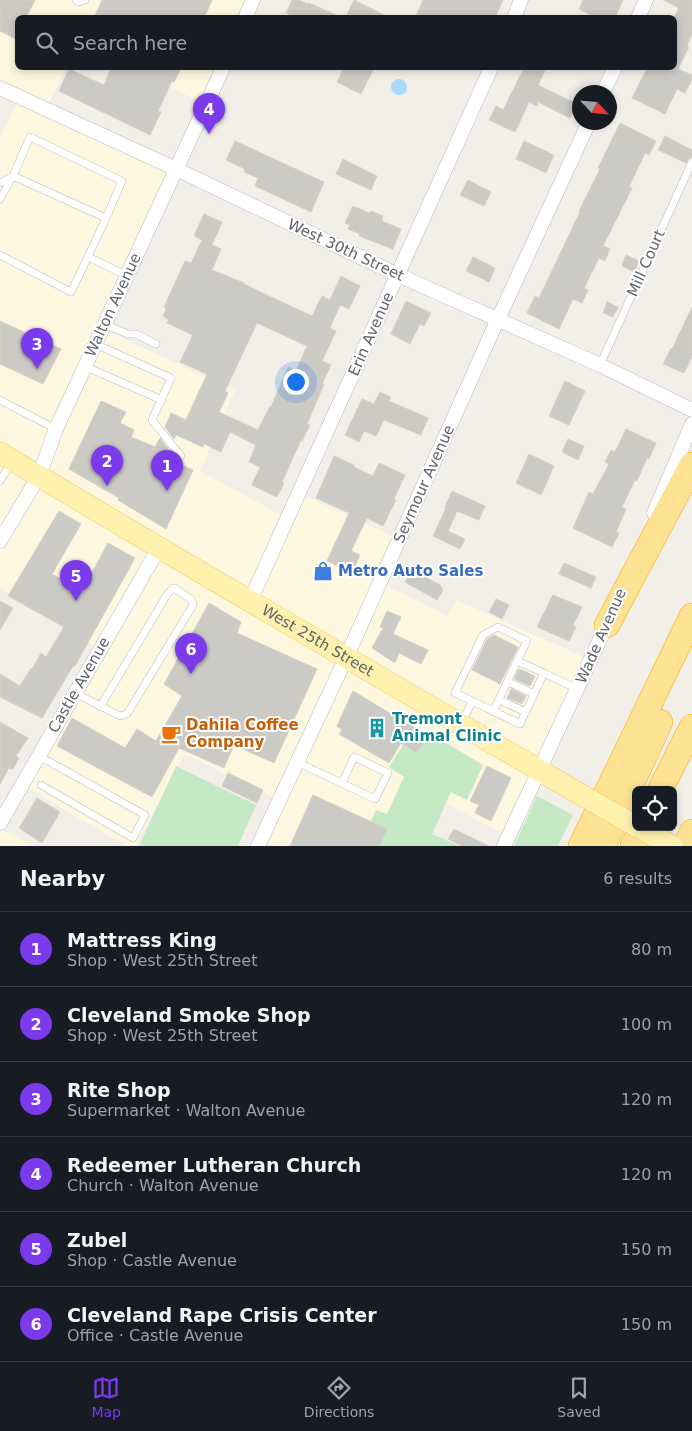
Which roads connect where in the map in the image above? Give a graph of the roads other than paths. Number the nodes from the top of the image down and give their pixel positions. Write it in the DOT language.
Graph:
graph roads {
  1 [pos="76,0"];
  2 [pos="85,0"];
  3 [pos="253,0"];
  4 [pos="521,0"];
  5 [pos="646,0"];
  6 [pos="246,15"];
  7 [pos="515,15"];
  8 [pos="639,15"];
  9 [pos="222,70"];
  10 [pos="490,70"];
  11 [pos="613,70"];
  12 [pos="606,85"];
  13 [pos="0,88"];
  14 [pos="585,130"];
  15 [pos="692,162"];
  16 [pos="176,169"];
  17 [pos="13,176"];
  18 [pos="0,183"];
  19 [pos="0,199"];
  20 [pos="106,218"];
  21 [pos="0,255"];
  22 [pos="88,257"];
  23 [pos="126,275"];
  24 [pos="398,275"];
  25 [pos="498,319"];
  26 [pos="104,324"];
  27 [pos="95,344"];
  28 [pos="156,344"];
  29 [pos="600,365"];
  30 [pos="84,366"];
  31 [pos="0,400"];
  32 [pos="162,400"];
  33 [pos="692,410"];
  34 [pos="692,424"];
  35 [pos="56,429"];
  36 [pos="181,456"];
  37 [pos="6,457"];
  38 [pos="692,465"];
  39 [pos="39,476"];
  40 [pos="0,481"];
  41 [pos="0,541"];
  42 [pos="159,548"];
  43 [pos="250,601"];
  44 [pos="692,616"];
  45 [pos="607,625"];
  46 [pos="692,651"];
  47 [pos="346,658"];
  48 [pos="517,660"];
  49 [pos="544,673"];
  50 [pos="508,682"];
  51 [pos="577,689"];
  52 [pos="75,693"];
  53 [pos="534,694"];
  54 [pos="499,700"];
  55 [pos="472,701"];
  56 [pos="100,706"];
  57 [pos="493,712"];
  58 [pos="526,712"];
  59 [pos="461,725"];
  60 [pos="692,727"];
  61 [pos="692,752"];
  62 [pos="39,756"];
  63 [pos="297,762"];
  64 [pos="539,770"];
  65 [pos="342,783"];
  66 [pos="41,785"];
  67 [pos="662,786"];
  68 [pos="677,788"];
  69 [pos="0,823"];
  70 [pos="632,823"];
  71 [pos="638,831"];
  72 [pos="646,831"];
  73 [pos="659,831"];
  74 [pos="692,832"];
  75 [pos="258,846"];
  76 [pos="504,846"];
  77 [pos="581,846"];
  78 [pos="603,846"];
  79 [pos="633,846"];
  80 [pos="653,846"];
  81 [pos="672,846"];
  82 [pos="686,846"];
  1 -- 2 [label="lane"];
  3 -- 6 [label="street"];
  4 -- 7 [label="street"];
  5 -- 8 [label="street"];
  9 -- 16 [label="street, Walton Avenue"];
  10 -- 24 [label="street, Erin Avenue"];
  11 -- 12 [label="street"];
  13 -- 16 [label="street, West 30th Street"];
  14 -- 25 [label="street, Seymour Avenue"];
  15 -- 29 [label="lane, Mill Court"];
  16 -- 23 [label="street, Walton Avenue"];
  16 -- 24 [label="street, West 30th Street"];
  17 -- 18 [label="lane"];
  17 -- 19 [label="lane"];
  17 -- 20 [label="lane"];
  17 -- 20 [label="lane"];
  20 -- 22 [label="lane"];
  21 -- 22 [label="lane"];
  22 -- 23 [label="lane"];
  23 -- 26 [label="street, Walton Avenue"];
  24 -- 25 [label="street, West 30th Street"];
  24 -- 43 [label="street, Erin Avenue"];
  25 -- 29 [label="street, West 30th Street"];
  25 -- 47 [label="street, Seymour Avenue"];
  26 -- 27 [label="street, Walton Avenue"];
  26 -- 28 [label="lane"];
  27 -- 30 [label="street, Walton Avenue"];
  27 -- 32 [label="lane"];
  29 -- 33 [label="street, West 30th Street"];
  30 -- 32 [label="lane"];
  30 -- 35 [label="street, Walton Avenue"];
  31 -- 35 [label="lane"];
  32 -- 36 [label="lane"];
  34 -- 45 [label="street, Wade Avenue"];
  35 -- 39 [label="street, Walton Avenue"];
  37 -- 39 [label="main road, West 25th Street"];
  37 -- 40 [label="lane"];
  38 -- 45 [label="highway"];
  39 -- 41 [label="street, Walton Avenue"];
  39 -- 42 [label="main road, West 25th Street"];
  42 -- 43 [label="main road, West 25th Street"];
  42 -- 52 [label="street, Castle Avenue"];
  43 -- 47 [label="main road, West 25th Street"];
  44 -- 77 [label="highway"];
  45 -- 51 [label="street, Wade Avenue"];
  46 -- 78 [label="highway"];
  47 -- 59 [label="main road, West 25th Street"];
  47 -- 63 [label="street, Seymour Avenue"];
  48 -- 49 [label="lane"];
  48 -- 50 [label="lane"];
  48 -- 55 [label="lane"];
  49 -- 51 [label="lane"];
  49 -- 53 [label="lane"];
  50 -- 53 [label="lane"];
  50 -- 54 [label="lane"];
  51 -- 64 [label="street, Wade Avenue"];
  52 -- 56 [label="lane"];
  52 -- 62 [label="street, Castle Avenue"];
  53 -- 58 [label="lane"];
  54 -- 57 [label="lane"];
  54 -- 58 [label="lane"];
  55 -- 57 [label="lane"];
  55 -- 59 [label="lane"];
  56 -- 56 [label="lane"];
  57 -- 58 [label="lane"];
  59 -- 64 [label="main road, West 25th Street"];
  60 -- 67 [label="highway"];
  61 -- 68 [label="highway"];
  62 -- 66 [label="lane"];
  62 -- 69 [label="street, Castle Avenue"];
  63 -- 65 [label="lane"];
  63 -- 75 [label="street, Seymour Avenue"];
  64 -- 70 [label="main road, West 25th Street, bridge"];
  64 -- 76 [label="street, Wade Avenue"];
  65 -- 65 [label="lane"];
  71 -- 79 [label="highway"];
  72 -- 81 [label="main road, West 25th Street, bridge"];
  73 -- 80 [label="highway"];
  74 -- 82 [label="highway"];
}
